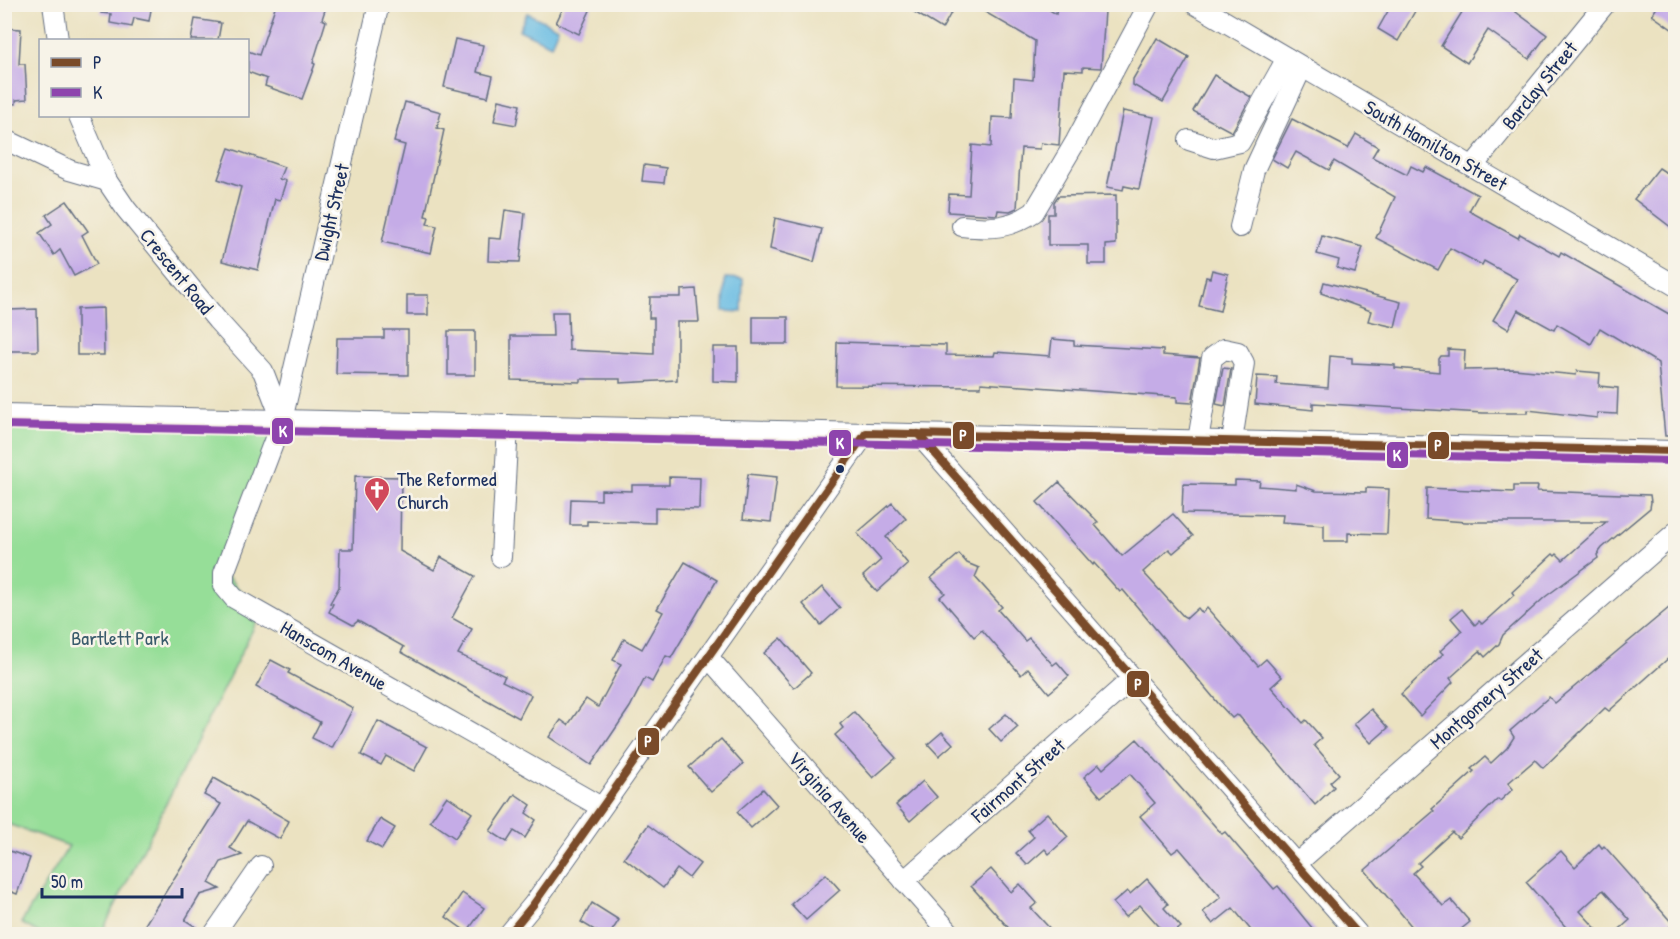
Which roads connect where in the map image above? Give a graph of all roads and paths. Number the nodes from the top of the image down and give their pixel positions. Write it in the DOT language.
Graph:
graph roads {
  1 [pos="53,4"];
  2 [pos="379,4"];
  3 [pos="1149,4"];
  4 [pos="1196,4"];
  5 [pos="1605,4"];
  6 [pos="58,39"];
  7 [pos="1295,62"];
  8 [pos="80,117"];
  9 [pos="4,139"];
  10 [pos="1190,140"];
  11 [pos="1473,166"];
  12 [pos="107,181"];
  13 [pos="962,226"];
  14 [pos="1240,227"];
  15 [pos="1676,286"];
  16 [pos="4,414"];
  17 [pos="282,420"];
  18 [pos="508,425"];
  19 [pos="866,433"];
  20 [pos="918,434"];
  21 [pos="1198,440"];
  22 [pos="1232,441"];
  23 [pos="1676,451"];
  24 [pos="1676,532"];
  25 [pos="501,557"];
  26 [pos="709,658"];
  27 [pos="1133,678"];
  28 [pos="601,807"];
  29 [pos="1296,864"];
  30 [pos="261,866"];
  31 [pos="904,881"];
  32 [pos="214,934"];
  33 [pos="509,934"];
  34 [pos="951,934"];
  35 [pos="1358,934"];
  1 -- 6 [label="street"];
  2 -- 17 [label="street, Dwight Street"];
  3 -- 13 [label="street"];
  4 -- 7 [label="street, South Hamilton Street"];
  5 -- 11 [label="street, Barclay Street"];
  7 -- 10 [label="street"];
  7 -- 11 [label="street, South Hamilton Street"];
  7 -- 14 [label="street"];
  8 -- 12 [label="street, Crescent Road"];
  9 -- 12 [label="street"];
  11 -- 15 [label="street, South Hamilton Street"];
  12 -- 17 [label="street, Crescent Road"];
  16 -- 17 [label="street"];
  17 -- 18 [label="street"];
  17 -- 28 [label="street, Hanscom Avenue"];
  18 -- 19 [label="street"];
  18 -- 25 [label="street"];
  19 -- 20 [label="street"];
  19 -- 26 [label="street"];
  20 -- 21 [label="street"];
  20 -- 27 [label="street"];
  21 -- 22 [label="street"];
  21 -- 22 [label="street"];
  22 -- 23 [label="street"];
  24 -- 29 [label="street, Montgomery Street"];
  26 -- 28 [label="street"];
  26 -- 31 [label="street, Virginia Avenue"];
  27 -- 29 [label="street"];
  27 -- 31 [label="street, Fairmont Street"];
  28 -- 33 [label="street"];
  29 -- 35 [label="street"];
  30 -- 32 [label="street"];
  31 -- 34 [label="street, Virginia Avenue"];
}
